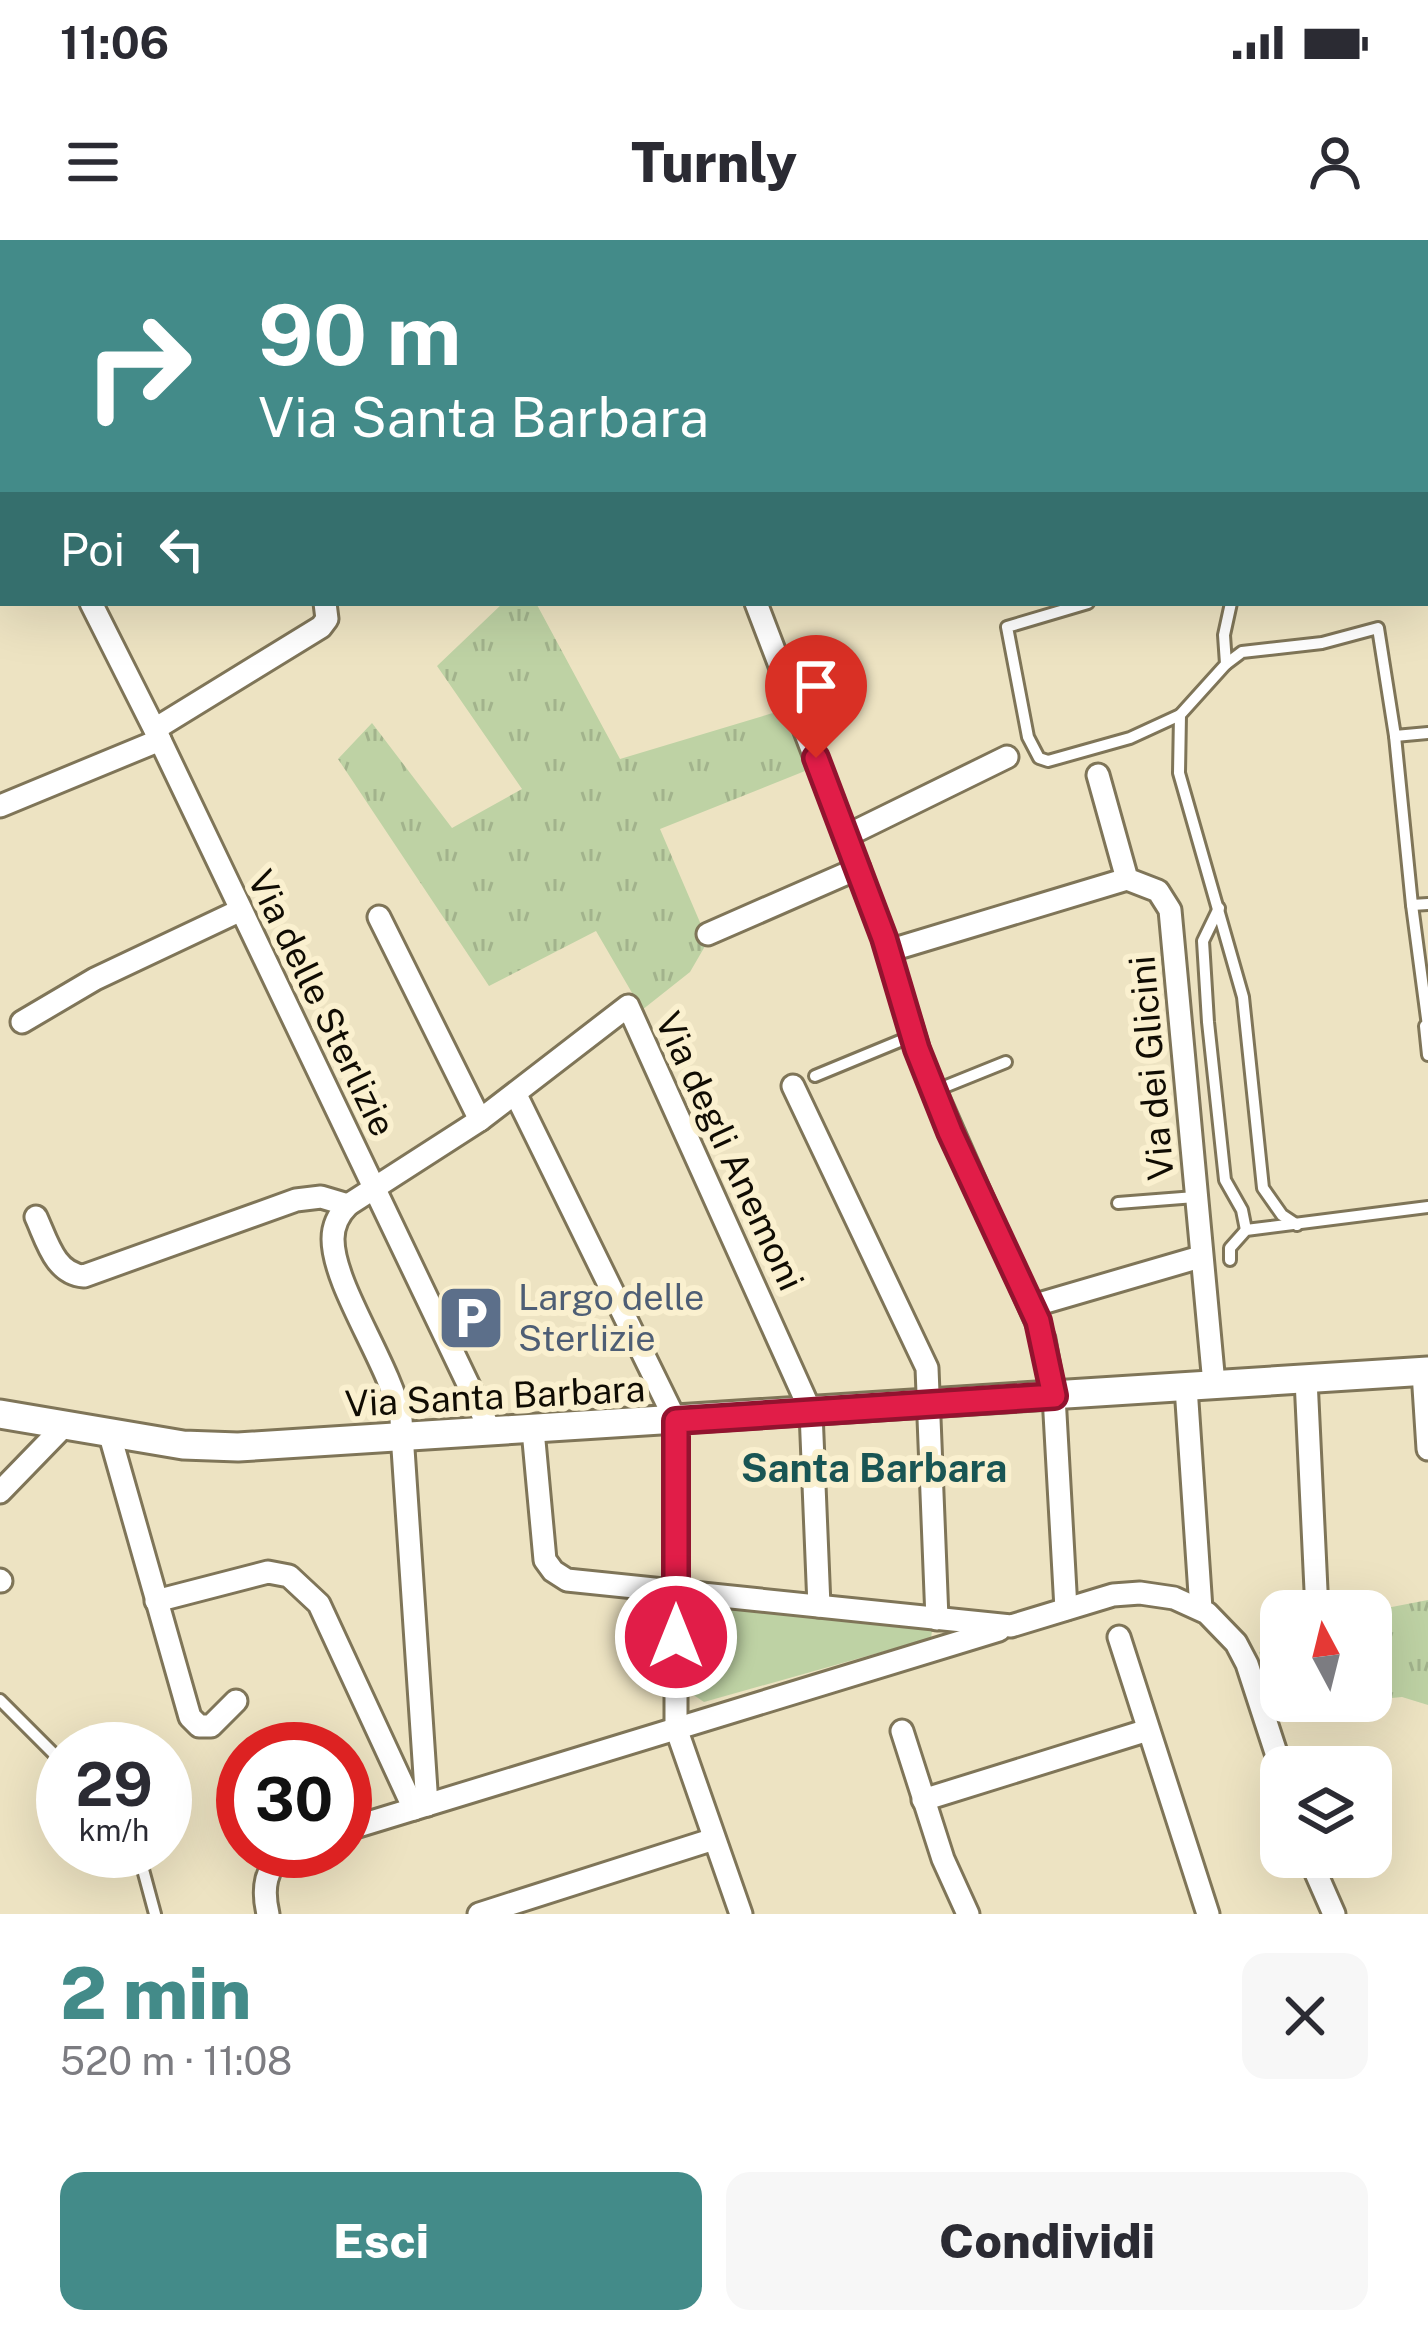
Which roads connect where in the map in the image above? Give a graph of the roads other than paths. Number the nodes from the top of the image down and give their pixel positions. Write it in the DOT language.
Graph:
graph roads {
  1 [pos="93,606"];
  2 [pos="325,606"];
  3 [pos="757,606"];
  4 [pos="1078,606"];
  5 [pos="1230,606"];
  6 [pos="1226,664"];
  7 [pos="1180,715"];
  8 [pos="1428,733"];
  9 [pos="158,735"];
  10 [pos="1395,736"];
  11 [pos="1006,757"];
  12 [pos="1098,775"];
  13 [pos="0,806"];
  14 [pos="846,836"];
  15 [pos="859,868"];
  16 [pos="1127,879"];
  17 [pos="1412,904"];
  18 [pos="1428,904"];
  19 [pos="1219,908"];
  20 [pos="242,910"];
  21 [pos="379,917"];
  22 [pos="708,934"];
  23 [pos="888,951"];
  24 [pos="22,1022"];
  25 [pos="1427,1026"];
  26 [pos="912,1036"];
  27 [pos="1428,1055"];
  28 [pos="1006,1062"];
  29 [pos="815,1076"];
  30 [pos="793,1086"];
  31 [pos="934,1091"];
  32 [pos="515,1095"];
  33 [pos="480,1120"];
  34 [pos="375,1189"];
  35 [pos="1195,1198"];
  36 [pos="1118,1203"];
  37 [pos="348,1205"];
  38 [pos="1428,1207"];
  39 [pos="36,1217"];
  40 [pos="1297,1225"];
  41 [pos="1246,1230"];
  42 [pos="1200,1257"];
  43 [pos="1230,1260"];
  44 [pos="1032,1306"];
  45 [pos="1426,1371"];
  46 [pos="1306,1379"];
  47 [pos="1200,1385"];
  48 [pos="1054,1396"];
  49 [pos="931,1405"];
  50 [pos="811,1412"];
  51 [pos="0,1414"];
  52 [pos="676,1421"];
  53 [pos="65,1425"];
  54 [pos="533,1430"];
  55 [pos="109,1432"];
  56 [pos="491,1432"];
  57 [pos="403,1438"];
  58 [pos="1428,1449"];
  59 [pos="0,1492"];
  60 [pos="1316,1590"];
  61 [pos="676,1592"];
  62 [pos="156,1601"];
  63 [pos="819,1606"];
  64 [pos="1066,1609"];
  65 [pos="1202,1610"];
  66 [pos="937,1618"];
  67 [pos="1011,1626"];
  68 [pos="1119,1637"];
  69 [pos="0,1700"];
  70 [pos="236,1701"];
  71 [pos="676,1728"];
  72 [pos="1148,1730"];
  73 [pos="902,1731"];
  74 [pos="36,1736"];
  75 [pos="1274,1746"];
  76 [pos="923,1800"];
  77 [pos="421,1807"];
  78 [pos="372,1822"];
  79 [pos="714,1839"];
  80 [pos="145,1878"];
  81 [pos="266,1878"];
  82 [pos="1319,1878"];
  83 [pos="155,1914"];
  84 [pos="268,1914"];
  85 [pos="479,1914"];
  86 [pos="741,1914"];
  87 [pos="968,1914"];
  88 [pos="1208,1914"];
  89 [pos="1334,1914"];
  1 -- 9 [label="street, Via delle Sterlizie"];
  2 -- 9 [label="street"];
  3 -- 14 [label="street"];
  4 -- 7 [label="lane"];
  5 -- 6 [label="lane"];
  6 -- 7 [label="lane"];
  6 -- 10 [label="lane"];
  7 -- 19 [label="lane"];
  8 -- 10 [label="lane"];
  9 -- 13 [label="street"];
  9 -- 20 [label="street, Via delle Sterlizie"];
  10 -- 17 [label="lane"];
  11 -- 14 [label="street"];
  12 -- 16 [label="street"];
  14 -- 15 [label="street"];
  15 -- 22 [label="street"];
  15 -- 23 [label="street"];
  16 -- 23 [label="street"];
  16 -- 35 [label="street, Via dei Glicini"];
  17 -- 18 [label="lane"];
  17 -- 25 [label="lane"];
  19 -- 40 [label="lane"];
  19 -- 41 [label="lane"];
  20 -- 24 [label="street"];
  20 -- 34 [label="street, Via delle Sterlizie"];
  21 -- 33 [label="street"];
  23 -- 26 [label="street"];
  25 -- 27 [label="lane"];
  26 -- 29 [label="lane"];
  26 -- 31 [label="street"];
  28 -- 31 [label="lane"];
  30 -- 49 [label="street"];
  31 -- 44 [label="street"];
  32 -- 33 [label="street, Via degli Anemoni"];
  32 -- 50 [label="street, Via degli Anemoni"];
  32 -- 52 [label="street"];
  33 -- 34 [label="street, Via degli Anemoni"];
  34 -- 37 [label="street, Via degli Anemoni"];
  34 -- 56 [label="street, Via delle Sterlizie"];
  35 -- 36 [label="lane"];
  35 -- 42 [label="street, Via dei Glicini"];
  37 -- 39 [label="street"];
  37 -- 57 [label="street"];
  38 -- 40 [label="lane"];
  40 -- 41 [label="lane"];
  41 -- 43 [label="lane"];
  42 -- 44 [label="street"];
  42 -- 47 [label="street, Via dei Glicini"];
  44 -- 48 [label="street"];
  45 -- 46 [label="street, Via Santa Barbara"];
  45 -- 58 [label="street"];
  46 -- 47 [label="street, Via Santa Barbara"];
  46 -- 60 [label="street"];
  47 -- 48 [label="street, Via Santa Barbara"];
  47 -- 65 [label="street, Via dei Glicini"];
  48 -- 49 [label="street, Via Santa Barbara"];
  48 -- 64 [label="street"];
  49 -- 50 [label="street, Via Santa Barbara"];
  49 -- 66 [label="street"];
  50 -- 52 [label="street, Via Santa Barbara"];
  50 -- 63 [label="street"];
  51 -- 53 [label="street, Via Santa Barbara"];
  52 -- 54 [label="street, Via Santa Barbara"];
  52 -- 61 [label="street"];
  53 -- 55 [label="street, Via Santa Barbara"];
  53 -- 59 [label="street"];
  54 -- 56 [label="street, Via Santa Barbara"];
  54 -- 61 [label="street"];
  55 -- 57 [label="street, Via Santa Barbara"];
  55 -- 62 [label="street"];
  56 -- 57 [label="street, Via Santa Barbara"];
  57 -- 77 [label="street"];
  61 -- 63 [label="street"];
  61 -- 71 [label="street"];
  62 -- 70 [label="street"];
  62 -- 77 [label="street"];
  63 -- 66 [label="street"];
  64 -- 65 [label="street"];
  64 -- 67 [label="street"];
  65 -- 75 [label="street"];
  66 -- 67 [label="street"];
  67 -- 71 [label="street"];
  68 -- 72 [label="street"];
  69 -- 74 [label="lane"];
  71 -- 77 [label="street"];
  71 -- 79 [label="street"];
  72 -- 76 [label="street"];
  72 -- 88 [label="street"];
  73 -- 76 [label="street"];
  76 -- 87 [label="street"];
  77 -- 78 [label="street"];
  79 -- 85 [label="street"];
  79 -- 86 [label="street"];
  80 -- 83 [label="lane"];
  81 -- 84 [label="street"];
  82 -- 89 [label="street"];
}
